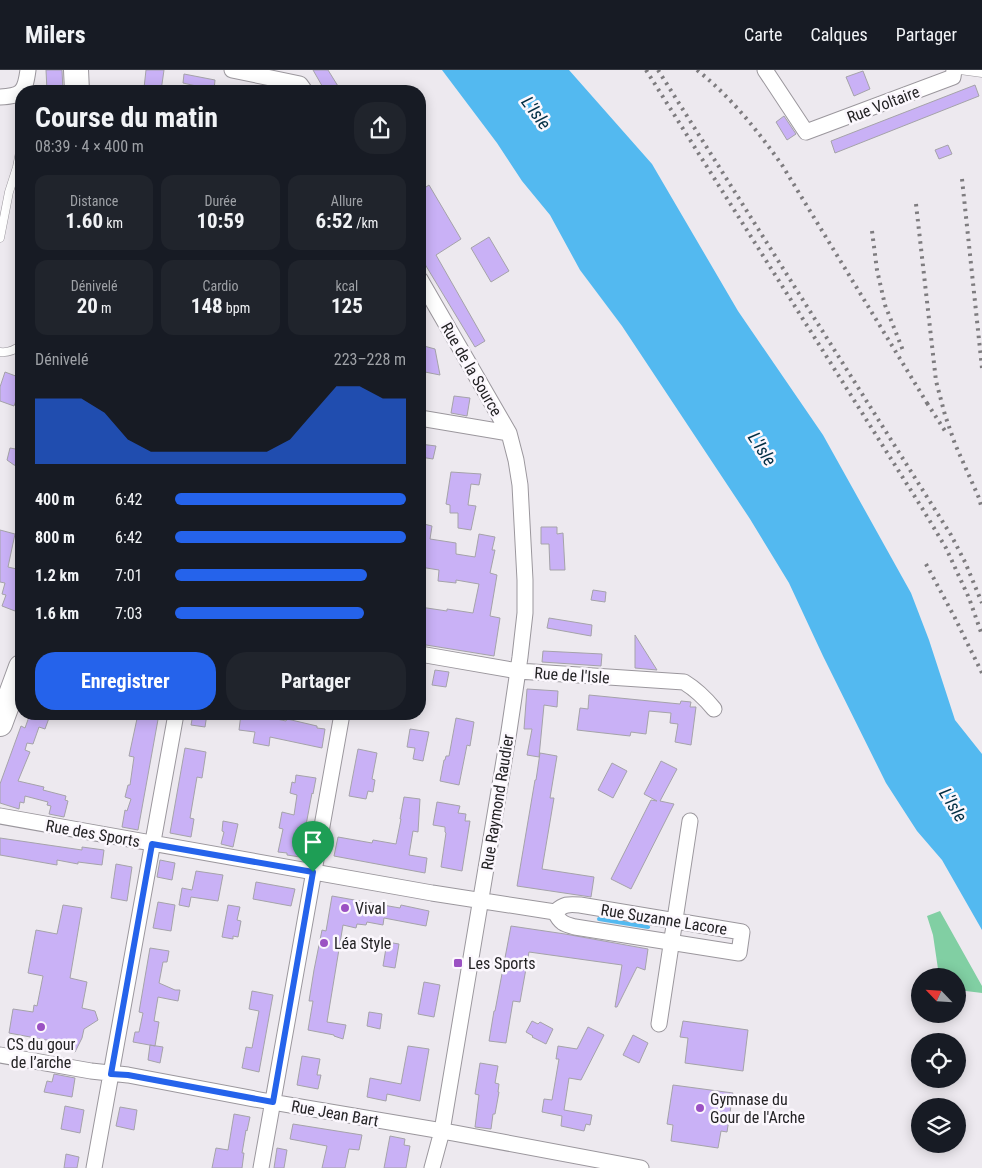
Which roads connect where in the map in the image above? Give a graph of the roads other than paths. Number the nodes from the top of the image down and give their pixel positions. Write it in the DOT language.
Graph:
graph roads {
  1 [pos="28,70"];
  2 [pos="76,70"];
  3 [pos="232,70"];
  4 [pos="765,70"];
  5 [pos="954,70"];
  6 [pos="960,70"];
  7 [pos="982,73"];
  8 [pos="24,85"];
  9 [pos="77,85"];
  10 [pos="283,85"];
  11 [pos="15,174"];
  12 [pos="0,238"];
  13 [pos="426,296"];
  14 [pos="15,349"];
  15 [pos="0,352"];
  16 [pos="426,419"];
  17 [pos="509,433"];
  18 [pos="426,655"];
  19 [pos="518,671"];
  20 [pos="15,683"];
  21 [pos="714,709"];
  22 [pos="175,720"];
  23 [pos="341,720"];
  24 [pos="0,724"];
  25 [pos="0,816"];
  26 [pos="690,821"];
  27 [pos="152,844"];
  28 [pos="313,872"];
  29 [pos="481,901"];
  30 [pos="580,905"];
  31 [pos="554,912"];
  32 [pos="674,921"];
  33 [pos="577,927"];
  34 [pos="671,942"];
  35 [pos="659,1024"];
  36 [pos="0,1055"];
  37 [pos="111,1074"];
  38 [pos="273,1102"];
  39 [pos="442,1131"];
  40 [pos="94,1168"];
  41 [pos="261,1168"];
  42 [pos="432,1168"];
  43 [pos="641,1168"];
  1 -- 8 [label="street"];
  2 -- 9 [label="main road"];
  3 -- 10 [label="street"];
  4 -- 5 [label="street, Rue Voltaire"];
  6 -- 7 [label="lane"];
  11 -- 12 [label="lane"];
  13 -- 17 [label="street, Rue de la Source"];
  14 -- 15 [label="lane"];
  16 -- 17 [label="street"];
  17 -- 19 [label="street, Rue Raymond Raudier"];
  18 -- 19 [label="street, Rue de l'Isle"];
  19 -- 21 [label="street, Rue de l'Isle"];
  19 -- 29 [label="street, Rue Raymond Raudier"];
  20 -- 24 [label="main road"];
  22 -- 27 [label="street"];
  23 -- 28 [label="street"];
  25 -- 27 [label="street, Rue des Sports"];
  26 -- 32 [label="street"];
  27 -- 28 [label="street, Rue des Sports"];
  27 -- 37 [label="street"];
  28 -- 29 [label="street, Rue des Sports"];
  28 -- 38 [label="street"];
  29 -- 31 [label="street, Rue Suzanne Lacore"];
  29 -- 39 [label="street, Rue Raymond Raudier"];
  30 -- 31 [label="street, Rue Suzanne Lacore"];
  30 -- 32 [label="street, Rue Suzanne Lacore"];
  30 -- 33 [label="street"];
  31 -- 33 [label="street, Rue Suzanne Lacore"];
  32 -- 34 [label="street"];
  32 -- 34 [label="street, Rue Suzanne Lacore"];
  33 -- 34 [label="street, Rue Suzanne Lacore"];
  34 -- 35 [label="street"];
  36 -- 37 [label="street, Rue Jean Bart"];
  37 -- 38 [label="street, Rue Jean Bart"];
  37 -- 40 [label="street"];
  38 -- 39 [label="street, Rue Jean Bart"];
  38 -- 41 [label="street"];
  39 -- 42 [label="street, Rue Raymond Raudier"];
  39 -- 43 [label="street, Rue Jean Bart"];
}
